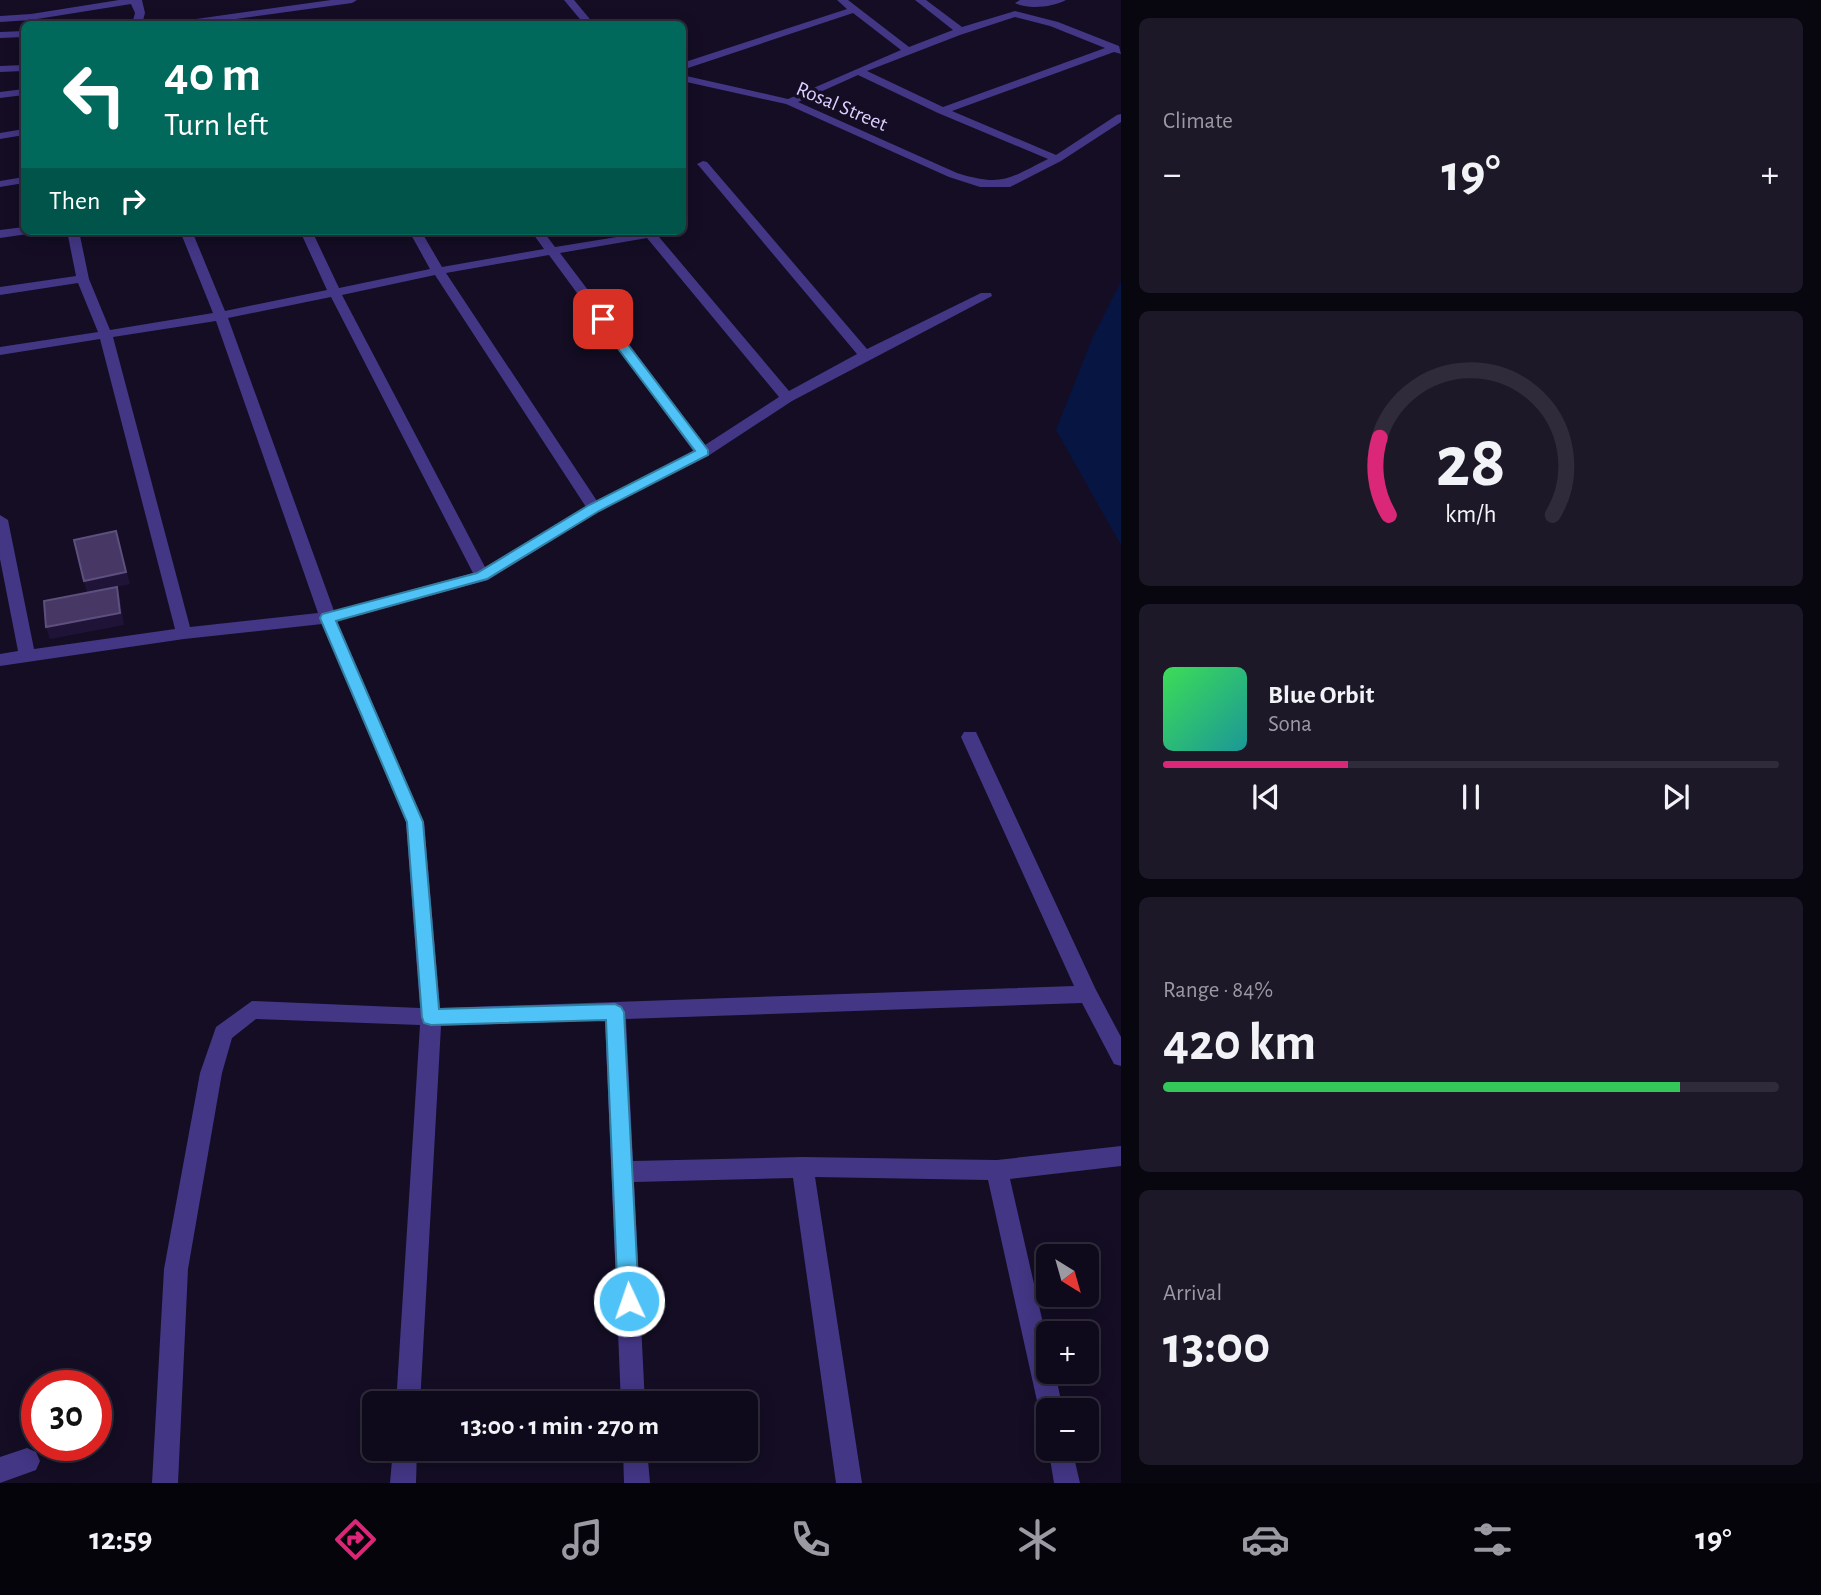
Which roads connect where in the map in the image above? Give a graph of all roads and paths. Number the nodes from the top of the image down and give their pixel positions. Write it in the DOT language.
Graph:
graph roads {
  1 [pos="136,0"];
  2 [pos="352,0"];
  3 [pos="569,0"];
  4 [pos="842,0"];
  5 [pos="920,0"];
  6 [pos="1061,0"];
  7 [pos="1018,2"];
  8 [pos="854,10"];
  9 [pos="1014,14"];
  10 [pos="0,19"];
  11 [pos="138,21"];
  12 [pos="203,21"];
  13 [pos="586,21"];
  14 [pos="959,30"];
  15 [pos="21,34"];
  16 [pos="0,35"];
  17 [pos="907,50"];
  18 [pos="1118,50"];
  19 [pos="686,66"];
  20 [pos="21,68"];
  21 [pos="0,69"];
  22 [pos="858,71"];
  23 [pos="686,79"];
  24 [pos="21,92"];
  25 [pos="0,95"];
  26 [pos="789,102"];
  27 [pos="942,111"];
  28 [pos="1121,117"];
  29 [pos="21,132"];
  30 [pos="0,136"];
  31 [pos="1056,159"];
  32 [pos="703,164"];
  33 [pos="21,180"];
  34 [pos="0,184"];
  35 [pos="21,231"];
  36 [pos="0,234"];
  37 [pos="74,235"];
  38 [pos="188,235"];
  39 [pos="308,235"];
  40 [pos="417,235"];
  41 [pos="540,235"];
  42 [pos="635,235"];
  43 [pos="651,235"];
  44 [pos="552,253"];
  45 [pos="438,271"];
  46 [pos="83,279"];
  47 [pos="0,291"];
  48 [pos="334,291"];
  49 [pos="986,296"];
  50 [pos="220,316"];
  51 [pos="106,335"];
  52 [pos="0,351"];
  53 [pos="865,355"];
  54 [pos="787,398"];
  55 [pos="703,453"];
  56 [pos="594,508"];
  57 [pos="0,520"];
  58 [pos="482,576"];
  59 [pos="328,618"];
  60 [pos="184,633"];
  61 [pos="27,654"];
  62 [pos="0,660"];
  63 [pos="970,737"];
  64 [pos="1088,994"];
  65 [pos="615,1012"];
  66 [pos="431,1017"];
  67 [pos="1121,1057"];
  68 [pos="1121,1156"];
  69 [pos="802,1167"];
  70 [pos="997,1170"];
  71 [pos="623,1172"];
  72 [pos="409,1391"];
  73 [pos="632,1391"];
  74 [pos="1048,1398"];
  75 [pos="27,1461"];
  76 [pos="404,1461"];
  77 [pos="636,1461"];
  78 [pos="1062,1461"];
  79 [pos="0,1470"];
  80 [pos="165,1483"];
  81 [pos="403,1483"];
  82 [pos="637,1483"];
  83 [pos="849,1483"];
  84 [pos="1067,1483"];
  1 -- 10 [label="street"];
  1 -- 11 [label="street"];
  2 -- 12 [label="street"];
  3 -- 13 [label="street"];
  4 -- 8 [label="street"];
  5 -- 14 [label="street"];
  6 -- 7 [label="street"];
  7 -- 9 [label="street"];
  8 -- 17 [label="street"];
  8 -- 19 [label="street"];
  9 -- 14 [label="street"];
  9 -- 18 [label="street"];
  14 -- 17 [label="street"];
  15 -- 16 [label="street"];
  17 -- 22 [label="street"];
  18 -- 27 [label="street"];
  20 -- 21 [label="street"];
  22 -- 26 [label="street"];
  22 -- 27 [label="street"];
  23 -- 26 [label="street, Rosal Street"];
  24 -- 25 [label="street"];
  26 -- 31 [label="street, Rosal Street"];
  27 -- 31 [label="street"];
  28 -- 31 [label="street"];
  29 -- 30 [label="street"];
  32 -- 53 [label="street"];
  33 -- 34 [label="street"];
  35 -- 36 [label="street"];
  37 -- 46 [label="street"];
  38 -- 50 [label="street"];
  39 -- 48 [label="street"];
  40 -- 45 [label="street"];
  41 -- 44 [label="street"];
  42 -- 44 [label="street"];
  43 -- 54 [label="street"];
  44 -- 45 [label="street"];
  44 -- 55 [label="street"];
  45 -- 48 [label="street"];
  45 -- 56 [label="street"];
  46 -- 47 [label="street"];
  46 -- 51 [label="street"];
  48 -- 50 [label="street"];
  48 -- 58 [label="street"];
  49 -- 53 [label="street"];
  50 -- 51 [label="street"];
  50 -- 59 [label="street"];
  51 -- 52 [label="street"];
  51 -- 60 [label="street"];
  53 -- 54 [label="street"];
  54 -- 55 [label="street"];
  55 -- 56 [label="street"];
  56 -- 58 [label="street"];
  57 -- 61 [label="street"];
  58 -- 59 [label="street"];
  59 -- 60 [label="street"];
  59 -- 66 [label="street"];
  60 -- 61 [label="street"];
  61 -- 62 [label="street"];
  63 -- 64 [label="street"];
  64 -- 65 [label="street"];
  64 -- 67 [label="street"];
  65 -- 66 [label="street"];
  65 -- 71 [label="street"];
  66 -- 72 [label="street"];
  66 -- 80 [label="street"];
  68 -- 70 [label="street"];
  69 -- 70 [label="street"];
  69 -- 71 [label="street"];
  69 -- 83 [label="street"];
  70 -- 74 [label="street"];
  71 -- 73 [label="street"];
  75 -- 79 [label="street"];
  76 -- 81 [label="street"];
  77 -- 82 [label="street"];
  78 -- 84 [label="street"];
}
